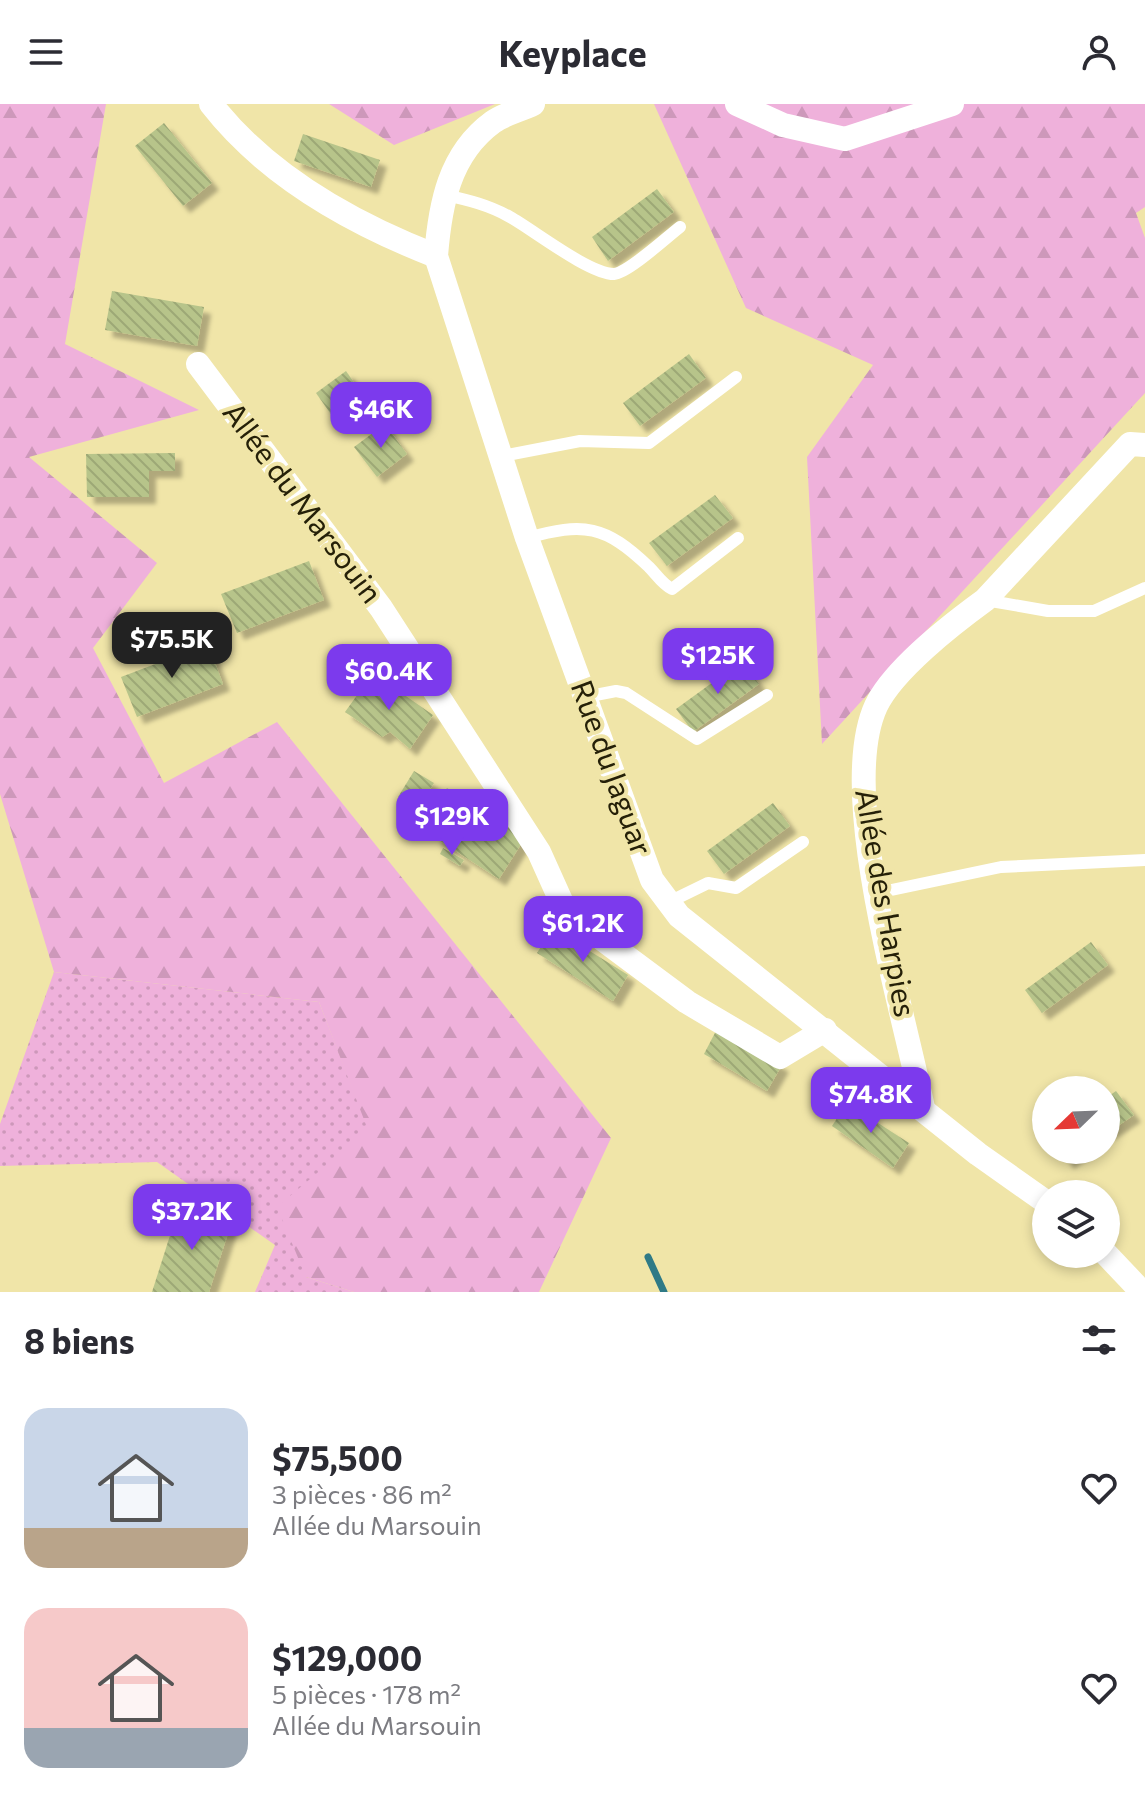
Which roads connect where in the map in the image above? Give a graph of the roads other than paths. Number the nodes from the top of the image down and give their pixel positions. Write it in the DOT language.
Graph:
graph roads {
  1 [pos="211,104"];
  2 [pos="533,104"];
  3 [pos="737,104"];
  4 [pos="952,104"];
  5 [pos="445,195"];
  6 [pos="680,227"];
  7 [pos="436,256"];
  8 [pos="198,364"];
  9 [pos="736,377"];
  10 [pos="1140,439"];
  11 [pos="502,456"];
  12 [pos="527,538"];
  13 [pos="738,538"];
  14 [pos="1145,588"];
  15 [pos="985,600"];
  16 [pos="767,695"];
  17 [pos="585,697"];
  18 [pos="803,842"];
  19 [pos="1145,860"];
  20 [pos="877,893"];
  21 [pos="667,903"];
  22 [pos="825,1030"];
  23 [pos="923,1108"];
  24 [pos="1032,1191"];
  25 [pos="1119,1268"];
  26 [pos="1142,1292"];
  1 -- 7 [label="street"];
  2 -- 5 [label="street, Rue du Jaguar"];
  3 -- 4 [label="street"];
  5 -- 6 [label="lane"];
  5 -- 7 [label="street, Rue du Jaguar"];
  7 -- 11 [label="street, Rue du Jaguar"];
  8 -- 22 [label="street, Allée du Marsouin"];
  9 -- 11 [label="lane"];
  10 -- 15 [label="street, Allée des Harpies"];
  11 -- 12 [label="street, Rue du Jaguar"];
  12 -- 13 [label="lane"];
  12 -- 17 [label="street, Rue du Jaguar"];
  14 -- 15 [label="lane"];
  15 -- 20 [label="street, Allée des Harpies"];
  16 -- 17 [label="lane"];
  17 -- 21 [label="street, Rue du Jaguar"];
  18 -- 21 [label="lane"];
  19 -- 20 [label="lane"];
  20 -- 23 [label="street, Allée des Harpies"];
  21 -- 22 [label="street, Rue du Jaguar"];
  22 -- 23 [label="street, Rue du Jaguar"];
  23 -- 24 [label="street, Rue du Jaguar"];
  25 -- 26 [label="street"];
}
